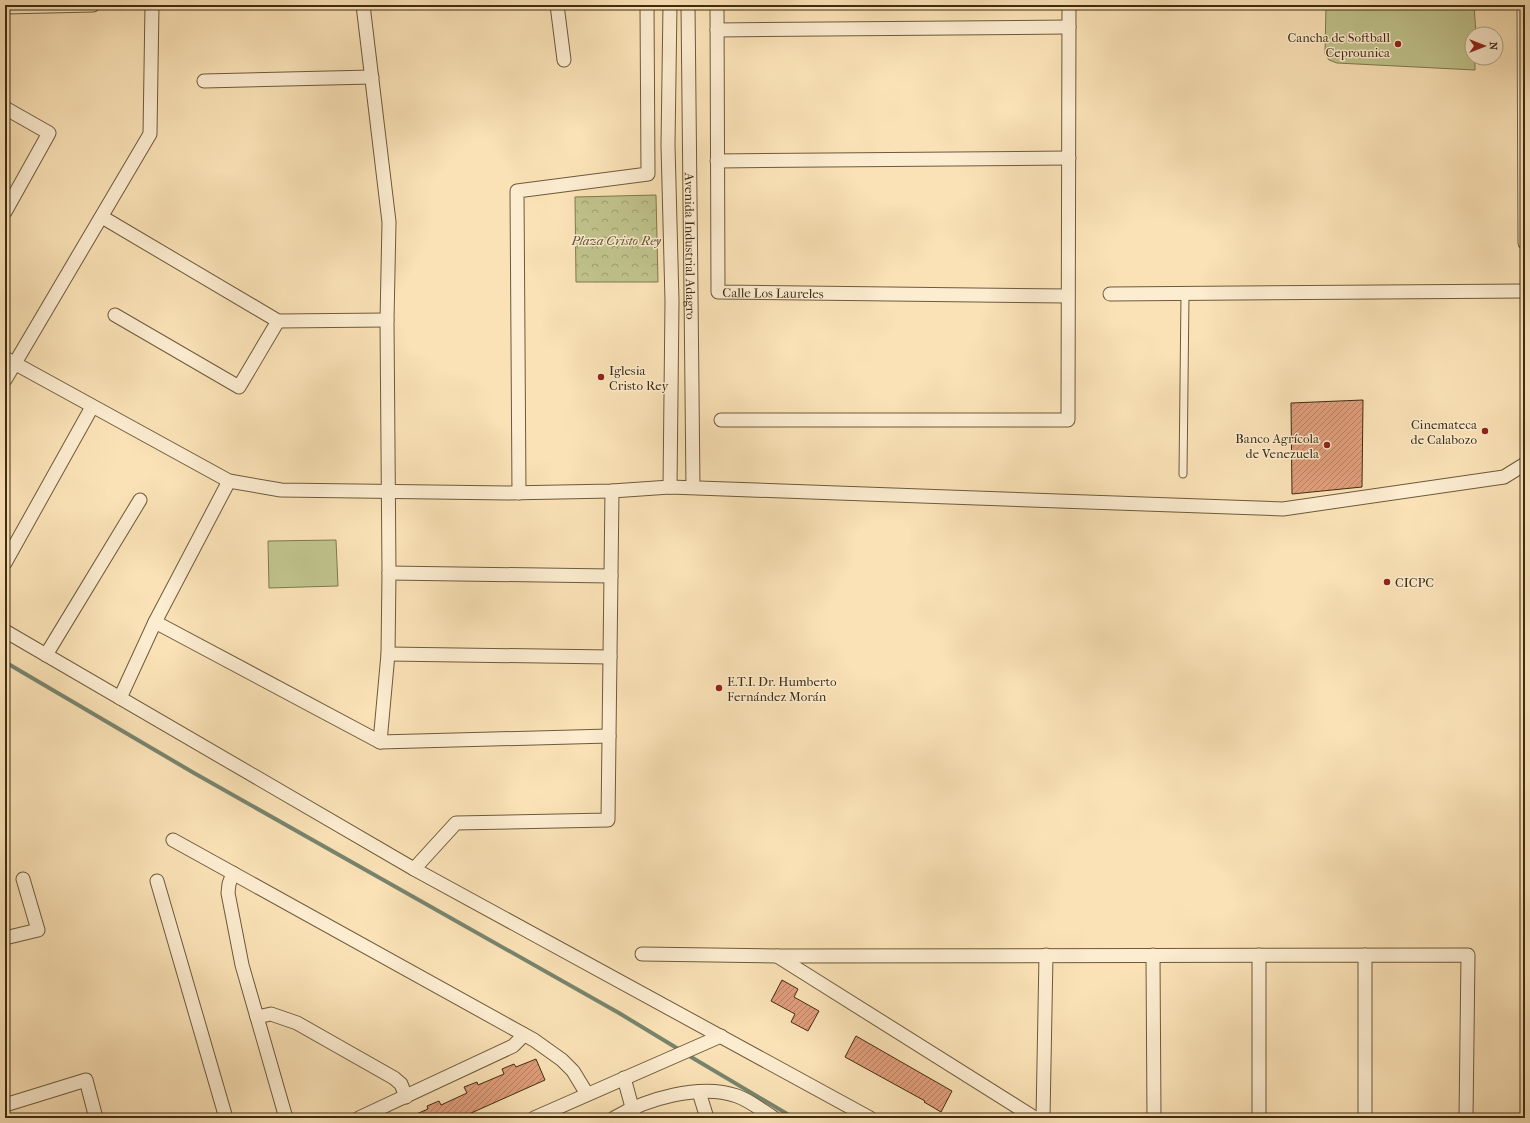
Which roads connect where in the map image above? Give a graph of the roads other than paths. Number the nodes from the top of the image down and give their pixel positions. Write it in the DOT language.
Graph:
graph roads {
  1 [pos="93,5"];
  2 [pos="152,5"];
  3 [pos="363,5"];
  4 [pos="557,5"];
  5 [pos="647,5"];
  6 [pos="670,5"];
  7 [pos="688,5"];
  8 [pos="717,5"];
  9 [pos="1069,5"];
  10 [pos="1524,5"];
  11 [pos="5,7"];
  12 [pos="1069,27"];
  13 [pos="717,30"];
  14 [pos="564,60"];
  15 [pos="372,77"];
  16 [pos="204,81"];
  17 [pos="5,108"];
  18 [pos="1069,158"];
  19 [pos="717,161"];
  20 [pos="5,212"];
  21 [pos="102,217"];
  22 [pos="1525,243"];
  23 [pos="1525,291"];
  24 [pos="1110,294"];
  25 [pos="1185,294"];
  26 [pos="1068,296"];
  27 [pos="115,316"];
  28 [pos="278,320"];
  29 [pos="387,320"];
  30 [pos="10,361"];
  31 [pos="5,380"];
  32 [pos="92,407"];
  33 [pos="721,420"];
  34 [pos="1525,464"];
  35 [pos="1183,474"];
  36 [pos="229,481"];
  37 [pos="670,486"];
  38 [pos="693,488"];
  39 [pos="612,491"];
  40 [pos="388,492"];
  41 [pos="519,493"];
  42 [pos="140,500"];
  43 [pos="5,563"];
  44 [pos="389,573"];
  45 [pos="610,576"];
  46 [pos="155,622"];
  47 [pos="5,631"];
  48 [pos="388,654"];
  49 [pos="46,655"];
  50 [pos="610,657"];
  51 [pos="120,698"];
  52 [pos="609,736"];
  53 [pos="380,742"];
  54 [pos="173,840"];
  55 [pos="414,869"];
  56 [pos="233,873"];
  57 [pos="23,879"];
  58 [pos="157,881"];
  59 [pos="5,938"];
  60 [pos="642,954"];
  61 [pos="1046,955"];
  62 [pos="1153,955"];
  63 [pos="1259,955"];
  64 [pos="1364,955"];
  65 [pos="777,956"];
  66 [pos="257,1017"];
  67 [pos="523,1034"];
  68 [pos="721,1036"];
  69 [pos="624,1078"];
  70 [pos="699,1092"];
  71 [pos="587,1094"];
  72 [pos="406,1097"];
  73 [pos="5,1105"];
  74 [pos="633,1113"];
  75 [pos="96,1118"];
  76 [pos="226,1118"];
  77 [pos="286,1118"];
  78 [pos="359,1118"];
  79 [pos="534,1118"];
  80 [pos="614,1118"];
  81 [pos="707,1118"];
  82 [pos="774,1118"];
  83 [pos="870,1118"];
  84 [pos="1035,1118"];
  85 [pos="1044,1118"];
  86 [pos="1154,1118"];
  87 [pos="1260,1118"];
  88 [pos="1364,1118"];
  89 [pos="1466,1118"];
  1 -- 11 [label="street"];
  2 -- 21 [label="street"];
  3 -- 15 [label="street"];
  4 -- 14 [label="street"];
  5 -- 41 [label="street"];
  6 -- 37 [label="street, Avenida Industrial Adagro"];
  7 -- 38 [label="street, Avenida Industrial Adagro"];
  8 -- 13 [label="street, Calle Los Laureles"];
  9 -- 12 [label="street"];
  10 -- 22 [label="street"];
  12 -- 13 [label="street"];
  12 -- 18 [label="street"];
  13 -- 19 [label="street, Calle Los Laureles"];
  15 -- 16 [label="street"];
  15 -- 29 [label="street"];
  17 -- 20 [label="street"];
  18 -- 19 [label="street"];
  18 -- 26 [label="street"];
  19 -- 26 [label="street, Calle Los Laureles"];
  21 -- 28 [label="street"];
  21 -- 30 [label="street"];
  23 -- 25 [label="street"];
  24 -- 25 [label="street"];
  25 -- 35 [label="lane"];
  26 -- 33 [label="street"];
  27 -- 28 [label="street"];
  28 -- 29 [label="street"];
  29 -- 40 [label="street"];
  30 -- 31 [label="street"];
  30 -- 32 [label="street"];
  32 -- 36 [label="street"];
  32 -- 43 [label="street"];
  34 -- 38 [label="street"];
  36 -- 40 [label="street"];
  36 -- 46 [label="street"];
  37 -- 38 [label="street"];
  37 -- 39 [label="street"];
  39 -- 41 [label="street"];
  39 -- 45 [label="street"];
  40 -- 41 [label="street"];
  40 -- 44 [label="street"];
  42 -- 49 [label="street"];
  44 -- 45 [label="street"];
  44 -- 48 [label="street"];
  45 -- 50 [label="street"];
  46 -- 51 [label="street"];
  46 -- 53 [label="street"];
  47 -- 49 [label="street"];
  48 -- 50 [label="street"];
  48 -- 53 [label="street"];
  49 -- 51 [label="street"];
  50 -- 52 [label="street"];
  51 -- 55 [label="street"];
  52 -- 53 [label="street"];
  52 -- 55 [label="street"];
  54 -- 56 [label="street"];
  55 -- 68 [label="street"];
  56 -- 66 [label="street"];
  56 -- 67 [label="street"];
  57 -- 59 [label="street"];
  58 -- 76 [label="street"];
  60 -- 65 [label="street"];
  61 -- 62 [label="street"];
  61 -- 65 [label="street"];
  61 -- 85 [label="street"];
  62 -- 63 [label="street"];
  62 -- 86 [label="street"];
  63 -- 64 [label="street"];
  63 -- 87 [label="street"];
  64 -- 88 [label="street"];
  64 -- 89 [label="street"];
  65 -- 84 [label="street"];
  66 -- 72 [label="street"];
  66 -- 77 [label="street"];
  67 -- 71 [label="street"];
  67 -- 72 [label="street"];
  68 -- 69 [label="street"];
  68 -- 83 [label="street"];
  69 -- 71 [label="street"];
  69 -- 74 [label="street"];
  70 -- 74 [label="street"];
  70 -- 81 [label="street"];
  70 -- 82 [label="street"];
  71 -- 79 [label="street"];
  72 -- 78 [label="street"];
  73 -- 75 [label="street"];
  74 -- 80 [label="street"];
}
